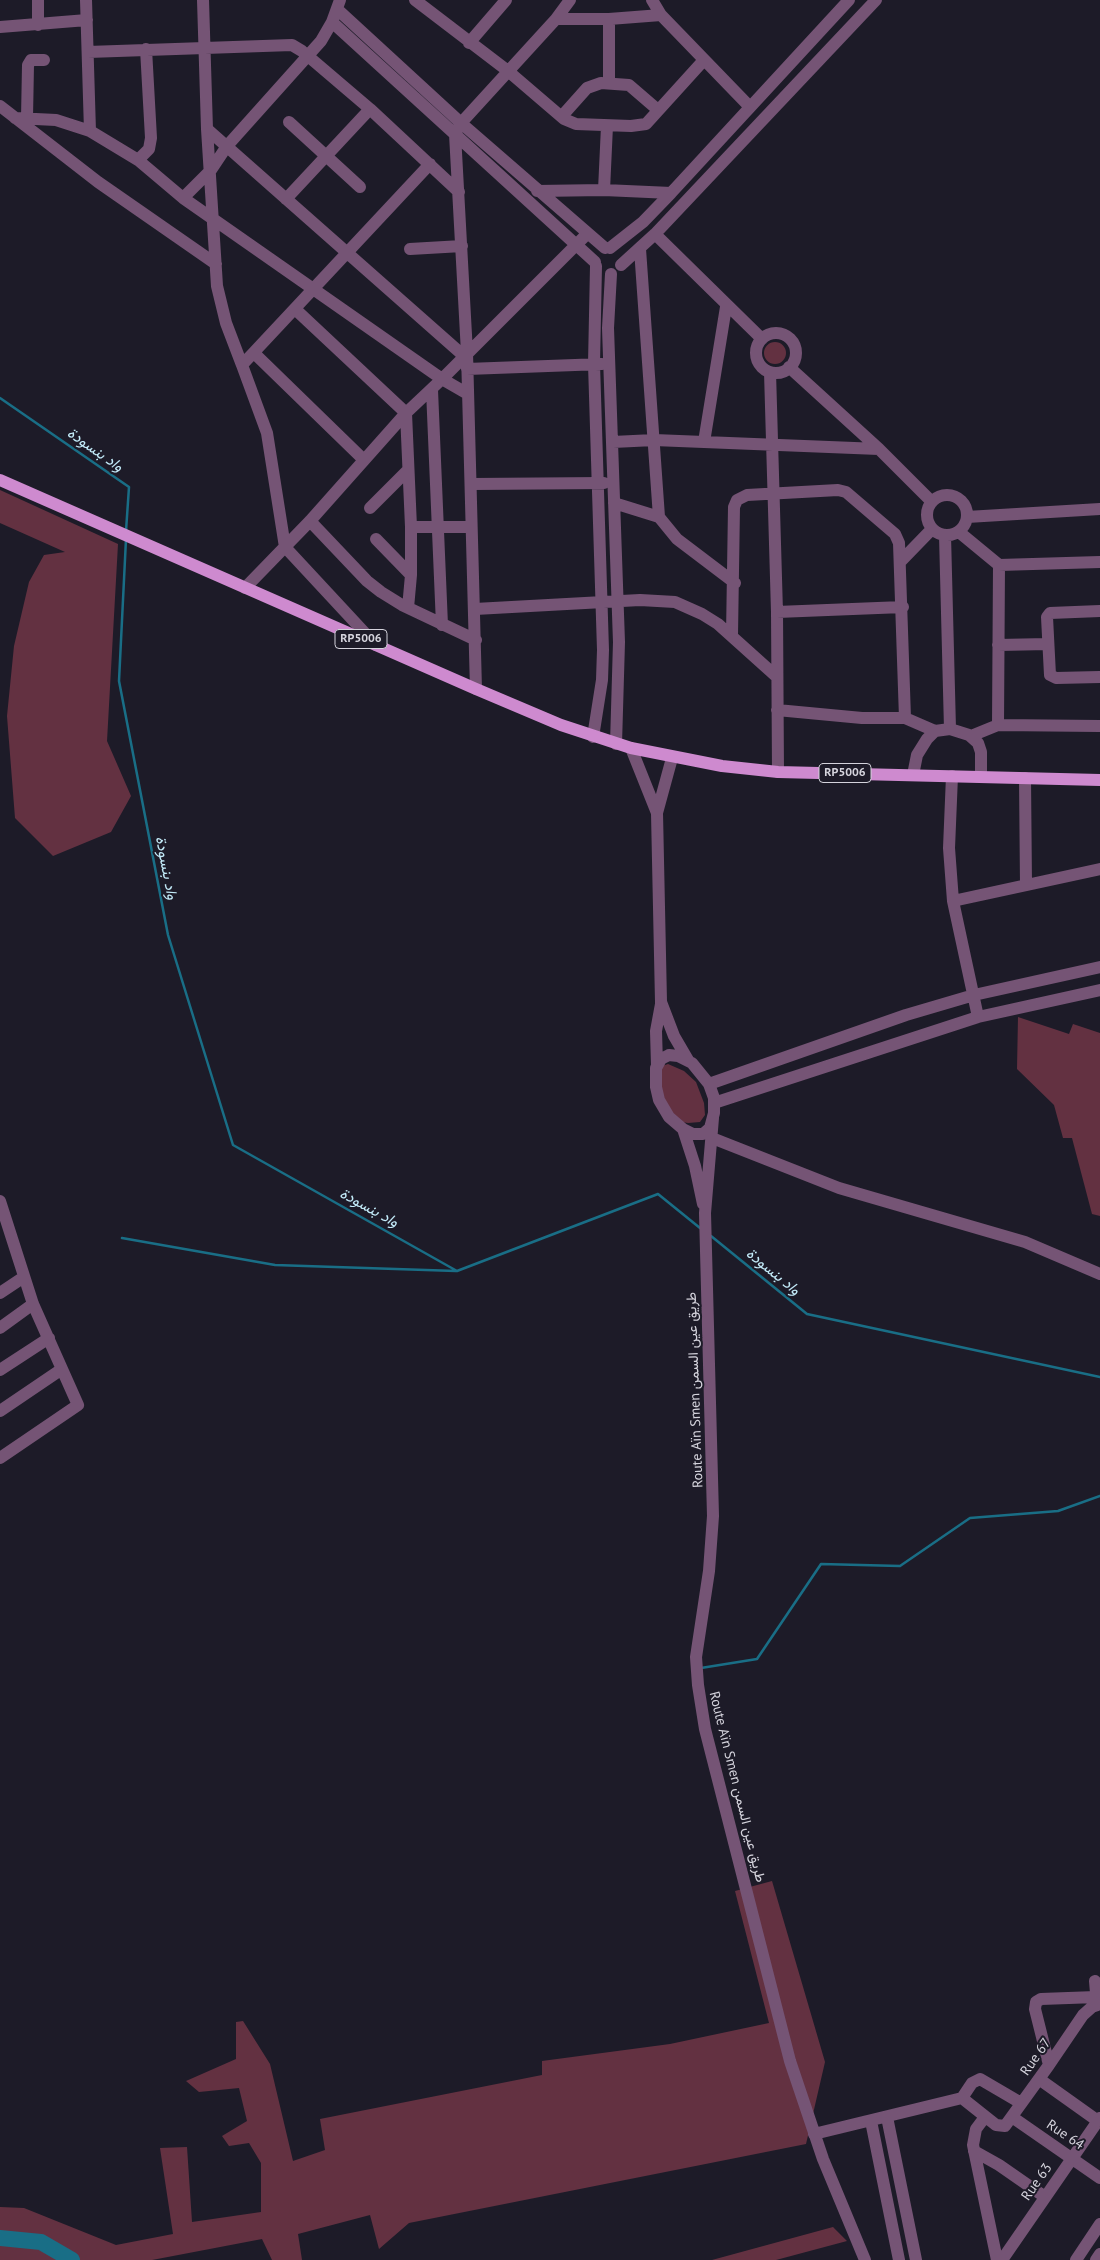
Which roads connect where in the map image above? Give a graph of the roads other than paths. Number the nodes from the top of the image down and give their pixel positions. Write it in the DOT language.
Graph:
graph roads {
  1 [pos="38,0"];
  2 [pos="86,0"];
  3 [pos="203,0"];
  4 [pos="415,0"];
  5 [pos="506,0"];
  6 [pos="570,0"];
  7 [pos="652,0"];
  8 [pos="849,0"];
  9 [pos="876,0"];
  10 [pos="339,5"];
  11 [pos="661,15"];
  12 [pos="556,19"];
  13 [pos="609,19"];
  14 [pos="87,20"];
  15 [pos="332,22"];
  16 [pos="38,24"];
  17 [pos="0,27"];
  18 [pos="469,43"];
  19 [pos="206,48"];
  20 [pos="146,49"];
  21 [pos="88,52"];
  22 [pos="308,57"];
  23 [pos="44,60"];
  24 [pos="704,60"];
  25 [pos="508,71"];
  26 [pos="609,83"];
  27 [pos="0,106"];
  28 [pos="749,106"];
  29 [pos="370,109"];
  30 [pos="658,110"];
  31 [pos="562,116"];
  32 [pos="21,118"];
  33 [pos="289,122"];
  34 [pos="607,126"];
  35 [pos="207,129"];
  36 [pos="458,129"];
  37 [pos="90,130"];
  38 [pos="227,146"];
  39 [pos="326,156"];
  40 [pos="138,160"];
  41 [pos="430,164"];
  42 [pos="211,170"];
  43 [pos="360,187"];
  44 [pos="604,190"];
  45 [pos="537,191"];
  46 [pos="459,192"];
  47 [pos="671,193"];
  48 [pos="183,198"];
  49 [pos="286,199"];
  50 [pos="214,220"];
  51 [pos="587,234"];
  52 [pos="655,234"];
  53 [pos="575,244"];
  54 [pos="462,246"];
  55 [pos="607,248"];
  56 [pos="410,249"];
  57 [pos="640,250"];
  58 [pos="346,251"];
  59 [pos="216,264"];
  60 [pos="595,264"];
  61 [pos="621,265"];
  62 [pos="611,274"];
  63 [pos="312,288"];
  64 [pos="726,307"];
  65 [pos="295,309"];
  66 [pos="762,339"];
  67 [pos="255,354"];
  68 [pos="466,354"];
  69 [pos="594,364"];
  70 [pos="610,364"];
  71 [pos="242,365"];
  72 [pos="789,367"];
  73 [pos="467,369"];
  74 [pos="770,372"];
  75 [pos="442,380"];
  76 [pos="432,390"];
  77 [pos="468,394"];
  78 [pos="406,413"];
  79 [pos="654,440"];
  80 [pos="613,442"];
  81 [pos="704,442"];
  82 [pos="773,444"];
  83 [pos="878,449"];
  84 [pos="364,460"];
  85 [pos="407,471"];
  86 [pos="0,480"];
  87 [pos="598,483"];
  88 [pos="614,483"];
  89 [pos="472,484"];
  90 [pos="774,495"];
  91 [pos="614,502"];
  92 [pos="932,502"];
  93 [pos="370,508"];
  94 [pos="1100,509"];
  95 [pos="659,517"];
  96 [pos="967,517"];
  97 [pos="310,521"];
  98 [pos="411,527"];
  99 [pos="438,527"];
  100 [pos="471,527"];
  101 [pos="932,528"];
  102 [pos="959,532"];
  103 [pos="945,535"];
  104 [pos="376,539"];
  105 [pos="285,547"];
  106 [pos="901,561"];
  107 [pos="1100,562"];
  108 [pos="999,565"];
  109 [pos="411,575"];
  110 [pos="735,582"];
  111 [pos="245,588"];
  112 [pos="617,603"];
  113 [pos="601,604"];
  114 [pos="903,607"];
  115 [pos="408,608"];
  116 [pos="475,609"];
  117 [pos="1100,611"];
  118 [pos="777,612"];
  119 [pos="442,625"];
  120 [pos="732,635"];
  121 [pos="476,640"];
  122 [pos="1048,644"];
  123 [pos="376,645"];
  124 [pos="998,645"];
  125 [pos="777,677"];
  126 [pos="1100,677"];
  127 [pos="476,689"];
  128 [pos="777,710"];
  129 [pos="905,718"];
  130 [pos="998,725"];
  131 [pos="1100,726"];
  132 [pos="950,729"];
  133 [pos="936,731"];
  134 [pos="971,736"];
  135 [pos="593,737"];
  136 [pos="616,744"];
  137 [pos="631,748"];
  138 [pos="672,758"];
  139 [pos="778,772"];
  140 [pos="913,775"];
  141 [pos="952,776"];
  142 [pos="981,777"];
  143 [pos="1025,778"];
  144 [pos="1100,780"];
  145 [pos="657,813"];
  146 [pos="1100,870"];
  147 [pos="1026,886"];
  148 [pos="952,901"];
  149 [pos="1100,967"];
  150 [pos="1100,990"];
  151 [pos="974,995"];
  152 [pos="662,1002"];
  153 [pos="978,1017"];
  154 [pos="688,1060"];
  155 [pos="657,1065"];
  156 [pos="709,1084"];
  157 [pos="714,1103"];
  158 [pos="713,1118"];
  159 [pos="682,1130"];
  160 [pos="712,1138"];
  161 [pos="0,1201"];
  162 [pos="705,1213"];
  163 [pos="1100,1274"];
  164 [pos="24,1277"];
  165 [pos="0,1293"];
  166 [pos="33,1304"];
  167 [pos="0,1328"];
  168 [pos="49,1338"];
  169 [pos="62,1369"];
  170 [pos="0,1370"];
  171 [pos="0,1411"];
  172 [pos="0,1458"];
  173 [pos="1095,1982"];
  174 [pos="1097,2002"];
  175 [pos="1049,2065"];
  176 [pos="1039,2079"];
  177 [pos="962,2098"];
  178 [pos="1021,2104"];
  179 [pos="887,2117"];
  180 [pos="984,2117"];
  181 [pos="1012,2117"];
  182 [pos="1099,2119"];
  183 [pos="871,2121"];
  184 [pos="814,2134"];
  185 [pos="974,2151"];
  186 [pos="894,2152"];
  187 [pos="878,2157"];
  188 [pos="1072,2158"];
  189 [pos="1100,2178"];
  190 [pos="899,2180"];
  191 [pos="883,2183"];
  192 [pos="1045,2197"];
  193 [pos="1100,2224"];
  194 [pos="1100,2254"];
  195 [pos="865,2260"];
  196 [pos="898,2260"];
  197 [pos="916,2260"];
  198 [pos="997,2260"];
  199 [pos="1002,2260"];
  200 [pos="1076,2260"];
  201 [pos="1096,2260"];
  1 -- 16 [label="street"];
  2 -- 14 [label="street"];
  3 -- 19 [label="street"];
  4 -- 18 [label="street"];
  5 -- 18 [label="street"];
  6 -- 12 [label="street"];
  7 -- 11 [label="street"];
  8 -- 28 [label="street"];
  9 -- 52 [label="street"];
  10 -- 15 [label="street"];
  10 -- 36 [label="street"];
  11 -- 13 [label="street"];
  11 -- 24 [label="street"];
  12 -- 13 [label="street"];
  12 -- 25 [label="street"];
  13 -- 26 [label="street"];
  14 -- 16 [label="street"];
  14 -- 21 [label="street"];
  15 -- 22 [label="street"];
  15 -- 36 [label="street"];
  16 -- 17 [label="street"];
  18 -- 25 [label="street"];
  19 -- 20 [label="street"];
  19 -- 22 [label="street"];
  19 -- 35 [label="street"];
  20 -- 21 [label="street"];
  20 -- 40 [label="street"];
  21 -- 37 [label="street"];
  22 -- 29 [label="street"];
  22 -- 38 [label="street"];
  23 -- 32 [label="street"];
  24 -- 28 [label="street"];
  24 -- 30 [label="street"];
  25 -- 31 [label="street"];
  25 -- 36 [label="street"];
  26 -- 30 [label="street"];
  26 -- 31 [label="street"];
  27 -- 32 [label="street"];
  28 -- 47 [label="street"];
  29 -- 39 [label="street"];
  29 -- 41 [label="street"];
  30 -- 34 [label="street"];
  31 -- 34 [label="street"];
  32 -- 37 [label="street"];
  32 -- 59 [label="street"];
  33 -- 39 [label="street"];
  34 -- 44 [label="street"];
  35 -- 38 [label="street"];
  35 -- 42 [label="street"];
  36 -- 45 [label="street"];
  36 -- 46 [label="street"];
  36 -- 53 [label="street"];
  37 -- 40 [label="street"];
  38 -- 42 [label="street"];
  38 -- 49 [label="street"];
  39 -- 43 [label="street"];
  39 -- 49 [label="street"];
  40 -- 48 [label="street"];
  41 -- 46 [label="street"];
  41 -- 58 [label="street"];
  42 -- 48 [label="street"];
  42 -- 50 [label="street"];
  44 -- 45 [label="street"];
  44 -- 47 [label="street"];
  45 -- 51 [label="street"];
  46 -- 54 [label="street"];
  47 -- 55 [label="street"];
  48 -- 50 [label="street"];
  49 -- 58 [label="street"];
  50 -- 59 [label="street"];
  50 -- 63 [label="street"];
  51 -- 53 [label="street"];
  51 -- 55 [label="street"];
  52 -- 57 [label="street"];
  52 -- 64 [label="street"];
  53 -- 60 [label="street"];
  53 -- 68 [label="street"];
  54 -- 56 [label="street"];
  54 -- 68 [label="street"];
  55 -- 60 [label="street"];
  55 -- 61 [label="street"];
  57 -- 61 [label="street"];
  57 -- 79 [label="street"];
  58 -- 63 [label="street"];
  58 -- 68 [label="street"];
  59 -- 71 [label="street"];
  60 -- 62 [label="street"];
  60 -- 69 [label="street"];
  61 -- 62 [label="street"];
  62 -- 70 [label="street"];
  63 -- 65 [label="street"];
  63 -- 75 [label="street"];
  64 -- 66 [label="street"];
  64 -- 81 [label="street"];
  65 -- 67 [label="street"];
  65 -- 78 [label="street"];
  66 -- 72 [label="street"];
  66 -- 74 [label="street"];
  67 -- 71 [label="street"];
  67 -- 84 [label="street"];
  68 -- 73 [label="street"];
  68 -- 75 [label="street"];
  69 -- 70 [label="street"];
  69 -- 73 [label="street"];
  69 -- 87 [label="street"];
  70 -- 80 [label="street"];
  71 -- 105 [label="street"];
  72 -- 74 [label="street"];
  72 -- 83 [label="street"];
  73 -- 77 [label="street"];
  74 -- 82 [label="street"];
  75 -- 76 [label="street"];
  75 -- 77 [label="street"];
  76 -- 78 [label="street"];
  76 -- 99 [label="street"];
  77 -- 89 [label="street"];
  78 -- 84 [label="street"];
  78 -- 85 [label="street"];
  79 -- 80 [label="street"];
  79 -- 81 [label="street"];
  79 -- 95 [label="street"];
  80 -- 88 [label="street"];
  81 -- 82 [label="street"];
  82 -- 83 [label="street"];
  82 -- 90 [label="street"];
  83 -- 92 [label="street"];
  84 -- 97 [label="street"];
  85 -- 93 [label="street"];
  85 -- 98 [label="street"];
  86 -- 111 [label="main road, RP5006"];
  87 -- 88 [label="street"];
  87 -- 89 [label="street"];
  87 -- 113 [label="street"];
  88 -- 91 [label="street"];
  89 -- 100 [label="street"];
  90 -- 106 [label="street"];
  90 -- 110 [label="street"];
  90 -- 118 [label="street"];
  91 -- 95 [label="street"];
  91 -- 112 [label="street"];
  92 -- 96 [label="street"];
  92 -- 101 [label="street"];
  94 -- 96 [label="street"];
  95 -- 110 [label="street"];
  96 -- 102 [label="street"];
  97 -- 105 [label="street"];
  97 -- 115 [label="street"];
  98 -- 99 [label="street"];
  98 -- 109 [label="street"];
  99 -- 100 [label="street"];
  99 -- 119 [label="street"];
  100 -- 116 [label="street"];
  101 -- 103 [label="street"];
  101 -- 106 [label="street"];
  102 -- 103 [label="street"];
  102 -- 108 [label="street"];
  103 -- 132 [label="street"];
  104 -- 109 [label="street"];
  105 -- 111 [label="street"];
  105 -- 123 [label="street"];
  106 -- 114 [label="street"];
  107 -- 108 [label="street"];
  108 -- 124 [label="street"];
  109 -- 115 [label="street"];
  110 -- 120 [label="street"];
  111 -- 123 [label="main road, RP5006"];
  112 -- 113 [label="street"];
  112 -- 120 [label="street"];
  112 -- 136 [label="street"];
  113 -- 116 [label="street"];
  113 -- 135 [label="street"];
  114 -- 118 [label="street"];
  114 -- 129 [label="street"];
  115 -- 119 [label="street"];
  116 -- 121 [label="street"];
  117 -- 122 [label="street"];
  118 -- 125 [label="street"];
  119 -- 121 [label="street"];
  120 -- 125 [label="street"];
  121 -- 127 [label="street"];
  122 -- 124 [label="street"];
  122 -- 126 [label="street"];
  123 -- 127 [label="main road, RP5006"];
  124 -- 130 [label="street"];
  125 -- 128 [label="street"];
  127 -- 135 [label="main road, RP5006"];
  128 -- 129 [label="street"];
  128 -- 139 [label="street"];
  129 -- 133 [label="street"];
  130 -- 131 [label="street"];
  130 -- 134 [label="street"];
  132 -- 133 [label="street"];
  132 -- 134 [label="street"];
  133 -- 140 [label="street"];
  134 -- 142 [label="street"];
  135 -- 136 [label="main road, RP5006"];
  136 -- 137 [label="main road, RP5006"];
  137 -- 138 [label="main road, RP5006"];
  137 -- 145 [label="street"];
  138 -- 139 [label="main road, RP5006"];
  138 -- 145 [label="street"];
  139 -- 140 [label="main road, RP5006"];
  140 -- 141 [label="main road, RP5006"];
  141 -- 142 [label="main road, RP5006"];
  141 -- 148 [label="street"];
  142 -- 143 [label="main road, RP5006"];
  143 -- 144 [label="main road, RP5006"];
  143 -- 147 [label="street"];
  145 -- 152 [label="street"];
  146 -- 147 [label="street"];
  147 -- 148 [label="street"];
  148 -- 151 [label="street"];
  149 -- 151 [label="street"];
  150 -- 153 [label="street"];
  151 -- 153 [label="street"];
  151 -- 156 [label="street"];
  152 -- 154 [label="street"];
  152 -- 155 [label="street"];
  153 -- 157 [label="street"];
  154 -- 155 [label="street"];
  154 -- 156 [label="street"];
  155 -- 159 [label="street"];
  156 -- 157 [label="street"];
  157 -- 158 [label="street"];
  158 -- 159 [label="street"];
  158 -- 160 [label="street, Route Aïn Smen طريق عين السمن"];
  159 -- 162 [label="street, Route Aïn Smen طريق عين السمن"];
  160 -- 162 [label="street, Route Aïn Smen طريق عين السمن"];
  160 -- 163 [label="street"];
  161 -- 164 [label="street"];
  162 -- 184 [label="street, Route Aïn Smen طريق عين السمن"];
  164 -- 165 [label="street"];
  164 -- 166 [label="street"];
  166 -- 167 [label="street"];
  166 -- 168 [label="street"];
  168 -- 169 [label="street"];
  168 -- 170 [label="street"];
  169 -- 171 [label="street"];
  169 -- 172 [label="street"];
  173 -- 174 [label="street"];
  174 -- 175 [label="street, Rue 67"];
  174 -- 175 [label="street"];
  175 -- 176 [label="street, Rue 67"];
  176 -- 178 [label="street, Rue 67"];
  176 -- 182 [label="street, Rue 63"];
  177 -- 178 [label="street"];
  177 -- 179 [label="street"];
  177 -- 180 [label="street"];
  178 -- 181 [label="street, Rue 67"];
  179 -- 183 [label="street"];
  179 -- 186 [label="street"];
  180 -- 181 [label="street, Rue 67"];
  180 -- 185 [label="street"];
  181 -- 188 [label="street, Rue 64"];
  182 -- 188 [label="street, Rue 63"];
  183 -- 184 [label="street"];
  183 -- 187 [label="street"];
  184 -- 195 [label="street, Route Aïn Smen طريق عين السمن"];
  185 -- 192 [label="street"];
  185 -- 198 [label="street"];
  186 -- 187 [label="street"];
  186 -- 190 [label="street"];
  187 -- 191 [label="street"];
  188 -- 189 [label="street, Rue 64"];
  188 -- 192 [label="street, Rue 63"];
  190 -- 191 [label="street"];
  190 -- 197 [label="street"];
  191 -- 196 [label="street"];
  192 -- 199 [label="street, Rue 63"];
  193 -- 200 [label="street"];
  194 -- 201 [label="street"];
}
